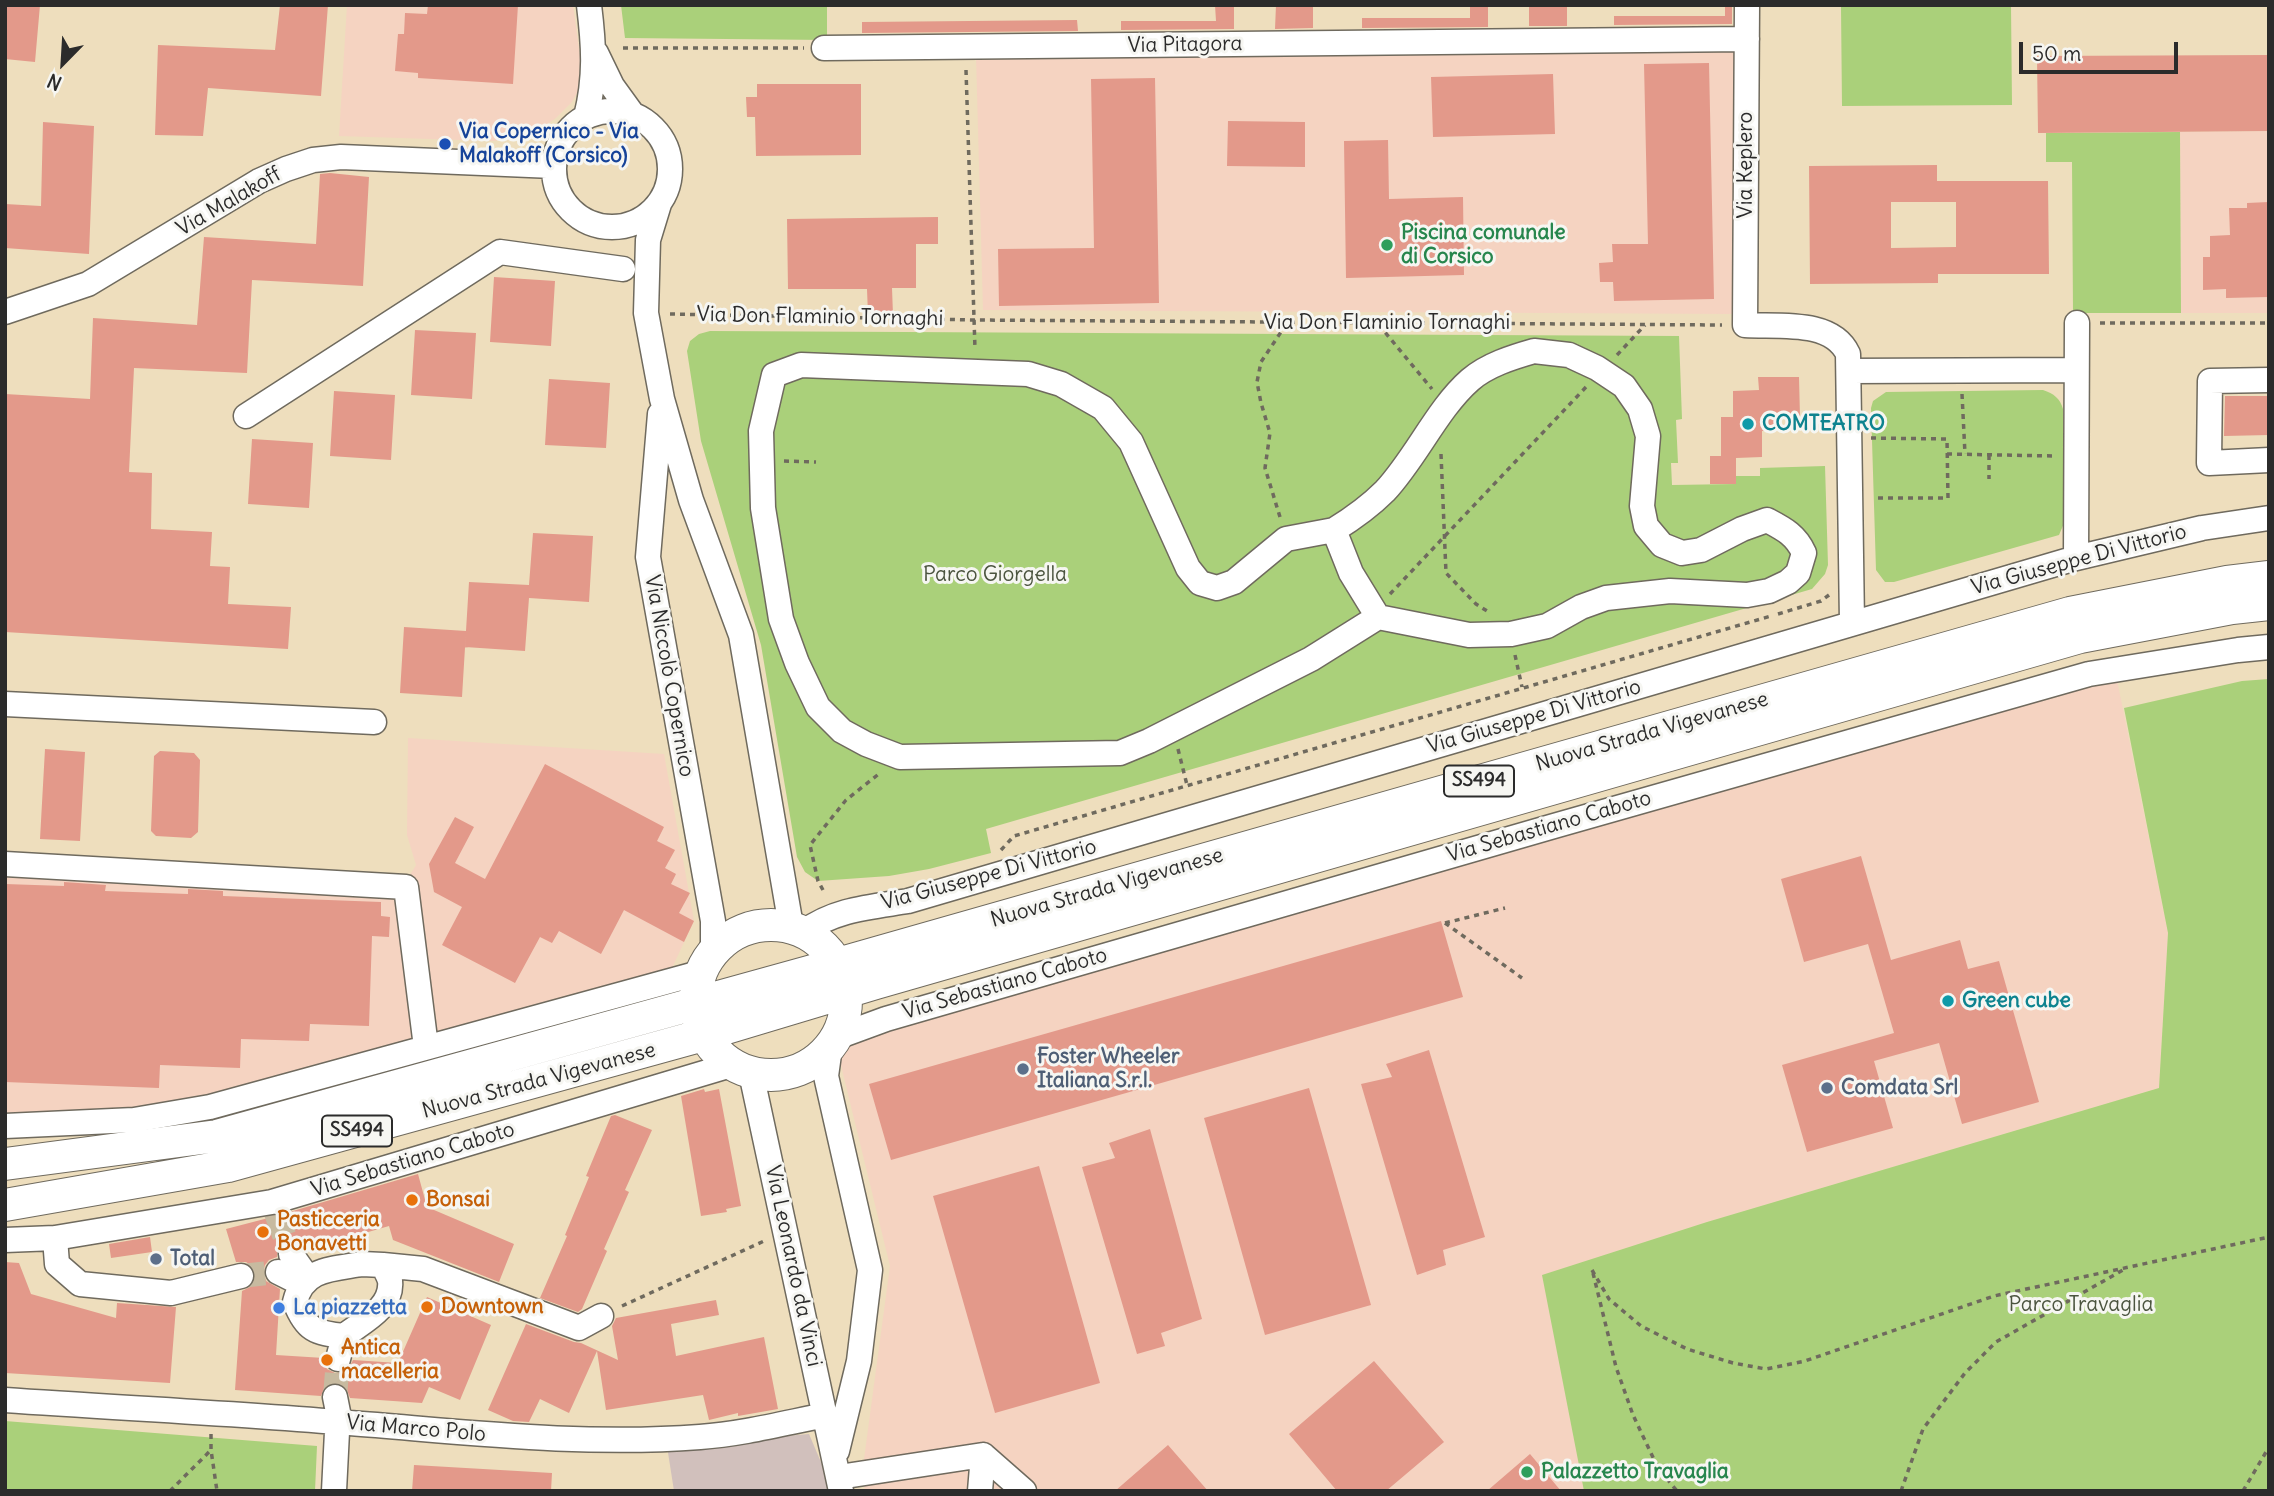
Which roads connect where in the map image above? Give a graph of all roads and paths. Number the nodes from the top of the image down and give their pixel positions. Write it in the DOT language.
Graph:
graph roads {
  1 [pos="589,5"];
  2 [pos="1747,5"];
  3 [pos="1747,38"];
  4 [pos="623,48"];
  5 [pos="824,48"];
  6 [pos="965,48"];
  7 [pos="594,49"];
  8 [pos="633,115"];
  9 [pos="586,117"];
  10 [pos="553,166"];
  11 [pos="659,204"];
  12 [pos="589,223"];
  13 [pos="623,269"];
  14 [pos="5,312"];
  15 [pos="646,313"];
  16 [pos="974,320"];
  17 [pos="1287,323"];
  18 [pos="1378,323"];
  19 [pos="2077,323"];
  20 [pos="2269,323"];
  21 [pos="1645,325"];
  22 [pos="1745,325"];
  23 [pos="2076,370"];
  24 [pos="1602,371"];
  25 [pos="1849,371"];
  26 [pos="975,372"];
  27 [pos="2269,380"];
  28 [pos="1962,387"];
  29 [pos="662,399"];
  30 [pos="246,416"];
  31 [pos="1438,418"];
  32 [pos="1867,438"];
  33 [pos="1947,454"];
  34 [pos="1965,454"];
  35 [pos="1989,455"];
  36 [pos="2076,456"];
  37 [pos="762,460"];
  38 [pos="2269,460"];
  39 [pos="816,462"];
  40 [pos="1989,479"];
  41 [pos="1867,498"];
  42 [pos="2269,518"];
  43 [pos="1334,530"];
  44 [pos="1444,537"];
  45 [pos="1286,539"];
  46 [pos="2076,558"];
  47 [pos="2269,578"];
  48 [pos="2269,604"];
  49 [pos="1378,617"];
  50 [pos="1852,623"];
  51 [pos="1511,635"];
  52 [pos="2269,647"];
  53 [pos="1522,687"];
  54 [pos="5,704"];
  55 [pos="374,722"];
  56 [pos="1172,729"];
  57 [pos="900,757"];
  58 [pos="1187,785"];
  59 [pos="5,864"];
  60 [pos="823,890"];
  61 [pos="1505,908"];
  62 [pos="798,929"];
  63 [pos="706,962"];
  64 [pos="842,978"];
  65 [pos="1522,978"];
  66 [pos="695,1005"];
  67 [pos="703,1035"];
  68 [pos="834,1042"];
  69 [pos="426,1048"];
  70 [pos="741,1069"];
  71 [pos="5,1126"];
  72 [pos="5,1164"];
  73 [pos="5,1205"];
  74 [pos="786,1232"];
  75 [pos="2269,1237"];
  76 [pos="55,1238"];
  77 [pos="5,1240"];
  78 [pos="284,1263"];
  79 [pos="383,1265"];
  80 [pos="2128,1267"];
  81 [pos="241,1276"];
  82 [pos="305,1281"];
  83 [pos="601,1315"];
  84 [pos="813,1358"];
  85 [pos="859,1361"];
  86 [pos="335,1397"];
  87 [pos="5,1400"];
  88 [pos="213,1414"];
  89 [pos="826,1416"];
  90 [pos="338,1422"];
  91 [pos="2269,1447"];
  92 [pos="211,1450"];
  93 [pos="982,1455"];
  94 [pos="838,1476"];
  95 [pos="170,1491"];
  96 [pos="217,1491"];
  97 [pos="334,1491"];
  98 [pos="980,1491"];
  99 [pos="1024,1491"];
  100 [pos="1677,1491"];
  101 [pos="1901,1491"];
  102 [pos="2243,1491"];
  1 -- 7 [label="street"];
  2 -- 3 [label="street, Via Keplero"];
  3 -- 6 [label="street, Via Pitagora"];
  3 -- 22 [label="street, Via Keplero"];
  4 -- 5 [label="path"];
  5 -- 6 [label="street, Via Pitagora"];
  6 -- 16 [label="path"];
  7 -- 8 [label="street"];
  7 -- 9 [label="street"];
  8 -- 9 [label="street"];
  8 -- 11 [label="street"];
  9 -- 10 [label="street"];
  10 -- 12 [label="street"];
  10 -- 14 [label="street, Via Malakoff"];
  11 -- 12 [label="street"];
  11 -- 15 [label="street, Via Niccolò Copernico"];
  12 -- 13 [label="street"];
  13 -- 15 [label="street"];
  13 -- 30 [label="street"];
  15 -- 16 [label="path, Via Don Flaminio Tornaghi"];
  15 -- 29 [label="street, Via Niccolò Copernico"];
  16 -- 17 [label="path, Via Don Flaminio Tornaghi"];
  16 -- 26 [label="path"];
  17 -- 18 [label="path, Via Don Flaminio Tornaghi"];
  17 -- 45 [label="path"];
  18 -- 21 [label="path, Via Don Flaminio Tornaghi"];
  18 -- 31 [label="path"];
  19 -- 20 [label="path"];
  19 -- 23 [label="street"];
  21 -- 22 [label="path, Via Don Flaminio Tornaghi"];
  21 -- 24 [label="path"];
  22 -- 25 [label="street"];
  23 -- 25 [label="street"];
  23 -- 36 [label="street"];
  24 -- 31 [label="street"];
  24 -- 44 [label="path"];
  24 -- 51 [label="street"];
  25 -- 50 [label="street"];
  26 -- 37 [label="street"];
  26 -- 45 [label="street"];
  27 -- 38 [label="street"];
  28 -- 34 [label="path"];
  29 -- 62 [label="street, Via Niccolò Copernico"];
  29 -- 63 [label="street, Via Niccolò Copernico"];
  31 -- 43 [label="street"];
  31 -- 44 [label="path"];
  32 -- 33 [label="path"];
  33 -- 34 [label="path"];
  33 -- 41 [label="path"];
  34 -- 35 [label="path"];
  35 -- 36 [label="path"];
  35 -- 40 [label="path"];
  36 -- 46 [label="street"];
  37 -- 39 [label="path"];
  37 -- 57 [label="street"];
  42 -- 46 [label="street, Via Giuseppe Di Vittorio"];
  43 -- 45 [label="street"];
  43 -- 49 [label="street"];
  44 -- 49 [label="path"];
  44 -- 51 [label="path"];
  46 -- 50 [label="street, Via Giuseppe Di Vittorio"];
  47 -- 64 [label="main road, Nuova Strada Vigevanese / SS494"];
  48 -- 64 [label="main road, Nuova Strada Vigevanese / SS494"];
  49 -- 51 [label="street"];
  49 -- 56 [label="street"];
  50 -- 62 [label="street, Via Giuseppe Di Vittorio"];
  51 -- 53 [label="path"];
  52 -- 68 [label="street, Via Sebastiano Caboto"];
  54 -- 55 [label="street"];
  56 -- 57 [label="street"];
  56 -- 58 [label="path"];
  57 -- 60 [label="path"];
  59 -- 69 [label="street"];
  61 -- 65 [label="path"];
  62 -- 63 [label="main road"];
  62 -- 64 [label="main road"];
  63 -- 66 [label="main road"];
  63 -- 69 [label="street"];
  64 -- 66 [label="main road, Nuova Strada Vigevanese / SS494"];
  64 -- 67 [label="main road, Nuova Strada Vigevanese / SS494"];
  64 -- 68 [label="main road"];
  66 -- 67 [label="main road"];
  66 -- 72 [label="main road, Nuova Strada Vigevanese / SS494"];
  67 -- 70 [label="main road"];
  67 -- 73 [label="main road, Nuova Strada Vigevanese / SS494"];
  68 -- 70 [label="main road"];
  68 -- 85 [label="street, Via Leonardo da Vinci"];
  69 -- 71 [label="street"];
  70 -- 74 [label="street, Via Leonardo da Vinci"];
  70 -- 76 [label="street, Via Sebastiano Caboto"];
  74 -- 83 [label="path"];
  74 -- 84 [label="street, Via Leonardo da Vinci"];
  75 -- 80 [label="path"];
  76 -- 77 [label="street, Via Sebastiano Caboto"];
  76 -- 81 [label="street"];
  78 -- 82 [label="street"];
  79 -- 82 [label="street"];
  79 -- 82 [label="street"];
  79 -- 83 [label="street"];
  80 -- 100 [label="path"];
  80 -- 101 [label="path"];
  84 -- 85 [label="street"];
  84 -- 89 [label="street, Via Leonardo da Vinci"];
  85 -- 94 [label="street, Via Leonardo da Vinci"];
  86 -- 90 [label="street"];
  87 -- 88 [label="street, Via Marco Polo"];
  88 -- 90 [label="street, Via Marco Polo"];
  88 -- 92 [label="path"];
  89 -- 90 [label="street, Via Marco Polo"];
  89 -- 94 [label="street, Via Leonardo da Vinci"];
  90 -- 97 [label="street"];
  91 -- 102 [label="path"];
  92 -- 95 [label="path"];
  92 -- 96 [label="path"];
  93 -- 94 [label="street"];
  93 -- 98 [label="street"];
  93 -- 99 [label="street"];
}
